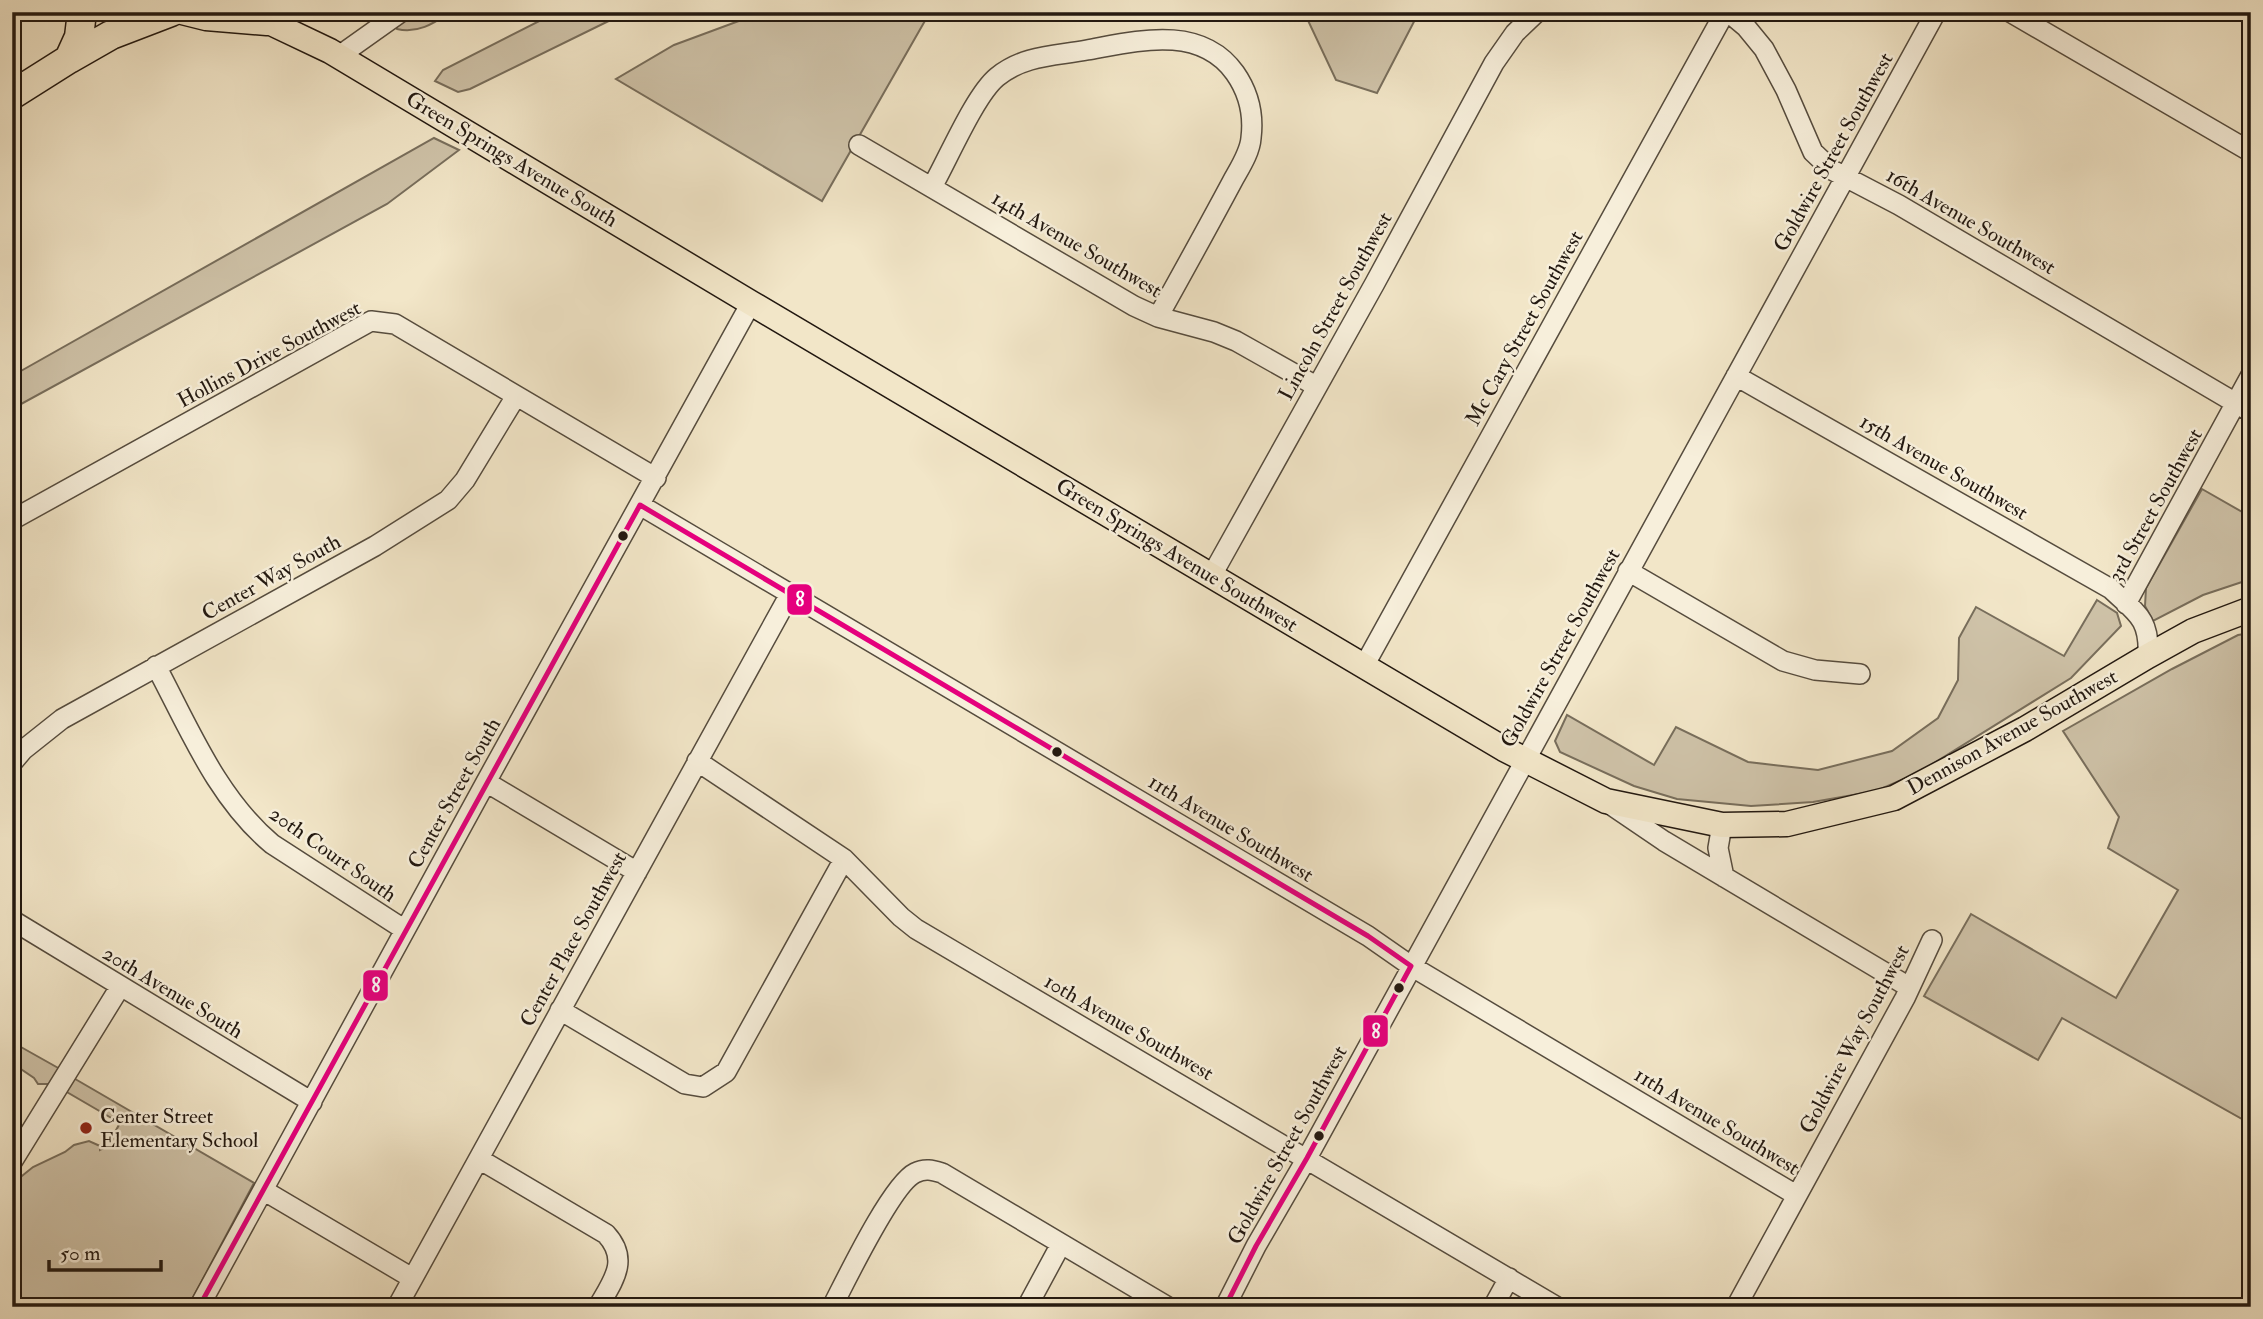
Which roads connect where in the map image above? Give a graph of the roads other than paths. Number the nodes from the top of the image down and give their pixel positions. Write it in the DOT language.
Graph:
graph roads {
  1 [pos="82,12"];
  2 [pos="171,12"];
  3 [pos="182,12"];
  4 [pos="401,12"];
  5 [pos="1537,12"];
  6 [pos="1727,12"];
  7 [pos="1936,12"];
  8 [pos="2010,12"];
  9 [pos="258,18"];
  10 [pos="339,56"];
  11 [pos="69,59"];
  12 [pos="12,95"];
  13 [pos="859,145"];
  14 [pos="2251,152"];
  15 [pos="1845,176"];
  16 [pos="932,187"];
  17 [pos="751,303"];
  18 [pos="1158,317"];
  19 [pos="2251,374"];
  20 [pos="1736,376"];
  21 [pos="1316,386"];
  22 [pos="516,396"];
  23 [pos="2243,407"];
  24 [pos="656,478"];
  25 [pos="640,505"];
  26 [pos="12,520"];
  27 [pos="1628,571"];
  28 [pos="1212,575"];
  29 [pos="790,594"];
  30 [pos="2126,604"];
  31 [pos="2251,609"];
  32 [pos="2148,656"];
  33 [pos="156,666"];
  34 [pos="1364,666"];
  35 [pos="1860,674"];
  36 [pos="698,761"];
  37 [pos="1524,761"];
  38 [pos="12,763"];
  39 [pos="486,782"];
  40 [pos="1606,801"];
  41 [pos="1722,825"];
  42 [pos="845,859"];
  43 [pos="637,872"];
  44 [pos="1724,877"];
  45 [pos="12,920"];
  46 [pos="405,930"];
  47 [pos="1932,940"];
  48 [pos="1411,966"];
  49 [pos="120,987"];
  50 [pos="1909,987"];
  51 [pos="560,1010"];
  52 [pos="312,1102"];
  53 [pos="1307,1158"];
  54 [pos="479,1159"];
  55 [pos="12,1162"];
  56 [pos="263,1191"];
  57 [pos="1796,1195"];
  58 [pos="1061,1244"];
  59 [pos="412,1278"];
  60 [pos="1509,1278"];
  61 [pos="199,1307"];
  62 [pos="397,1307"];
  63 [pos="598,1307"];
  64 [pos="832,1307"];
  65 [pos="1027,1307"];
  66 [pos="1168,1307"];
  67 [pos="1225,1307"];
  68 [pos="1493,1307"];
  69 [pos="1557,1307"];
  70 [pos="1736,1307"];
  1 -- 11 [label="highway"];
  2 -- 11 [label="highway"];
  3 -- 9 [label="main road, Green Springs Avenue South"];
  4 -- 10 [label="street"];
  5 -- 21 [label="street, Lincoln Street Southwest"];
  6 -- 15 [label="street, 16th Avenue Southwest"];
  6 -- 34 [label="street, Mc Cary Street Southwest"];
  7 -- 15 [label="street, Goldwire Street Southwest"];
  8 -- 14 [label="street"];
  9 -- 10 [label="main road, Green Springs Avenue South"];
  10 -- 17 [label="main road, Green Springs Avenue South"];
  11 -- 12 [label="highway"];
  13 -- 16 [label="street, 14th Avenue Southwest"];
  15 -- 20 [label="street, Goldwire Street Southwest"];
  15 -- 23 [label="street, 16th Avenue Southwest"];
  16 -- 18 [label="street, 14th Avenue Southwest"];
  16 -- 18 [label="street"];
  17 -- 24 [label="street, Center Street South"];
  17 -- 28 [label="main road, Green Springs Avenue Southwest"];
  18 -- 21 [label="street, 14th Avenue Southwest"];
  19 -- 23 [label="street, 3rd Street Southwest"];
  20 -- 27 [label="street, Goldwire Street Southwest"];
  20 -- 30 [label="street, 15th Avenue Southwest"];
  21 -- 28 [label="street, Lincoln Street Southwest"];
  22 -- 24 [label="street, Hollins Drive Southwest"];
  22 -- 26 [label="street, Hollins Drive Southwest"];
  22 -- 33 [label="street, Center Way South"];
  23 -- 30 [label="street, 3rd Street Southwest"];
  24 -- 25 [label="street, Center Street South"];
  25 -- 29 [label="street, 11th Avenue Southwest"];
  25 -- 39 [label="street, Center Street South"];
  27 -- 35 [label="street"];
  27 -- 37 [label="street, Goldwire Street Southwest"];
  28 -- 34 [label="main road, Green Springs Avenue Southwest"];
  29 -- 36 [label="street, Center Place Southwest"];
  29 -- 48 [label="street, 11th Avenue Southwest"];
  30 -- 32 [label="street, 3rd Street Southwest"];
  31 -- 32 [label="main road, Dennison Avenue Southwest"];
  32 -- 41 [label="main road, Dennison Avenue Southwest"];
  33 -- 38 [label="street, Center Way South"];
  33 -- 46 [label="street, 20th Court South"];
  34 -- 37 [label="main road, Green Springs Avenue Southwest"];
  36 -- 42 [label="street, 10th Avenue Southwest"];
  36 -- 43 [label="street, Center Place Southwest"];
  37 -- 40 [label="main road, Green Springs Avenue Southwest"];
  37 -- 48 [label="street, Goldwire Street Southwest"];
  39 -- 43 [label="street"];
  39 -- 46 [label="street, Center Street South"];
  40 -- 41 [label="main road, Green Springs Avenue Southwest"];
  40 -- 44 [label="street, Green Springs Avenue Southwest"];
  41 -- 44 [label="street"];
  42 -- 51 [label="street"];
  42 -- 53 [label="street, 10th Avenue Southwest"];
  43 -- 51 [label="street, Center Place Southwest"];
  44 -- 50 [label="street, Green Springs Avenue Southwest"];
  45 -- 49 [label="street, 20th Avenue South"];
  46 -- 52 [label="street, Center Street South"];
  47 -- 50 [label="street, Goldwire Way Southwest"];
  48 -- 53 [label="street, Goldwire Street Southwest"];
  48 -- 57 [label="street, 11th Avenue Southwest"];
  49 -- 52 [label="street, 20th Avenue South"];
  49 -- 55 [label="street"];
  50 -- 57 [label="street, Goldwire Way Southwest"];
  51 -- 54 [label="street, Center Place Southwest"];
  52 -- 56 [label="street, Center Street South"];
  53 -- 60 [label="street, 10th Avenue Southwest"];
  53 -- 67 [label="street, Goldwire Street Southwest"];
  54 -- 59 [label="street, Center Place Southwest"];
  54 -- 63 [label="street"];
  56 -- 59 [label="street"];
  56 -- 61 [label="street, Center Street South"];
  57 -- 70 [label="street, Goldwire Way Southwest"];
  58 -- 64 [label="street"];
  58 -- 65 [label="street"];
  58 -- 66 [label="street"];
  59 -- 62 [label="street, Center Place Southwest"];
  60 -- 68 [label="street"];
  60 -- 69 [label="street, 10th Avenue Southwest"];
}
